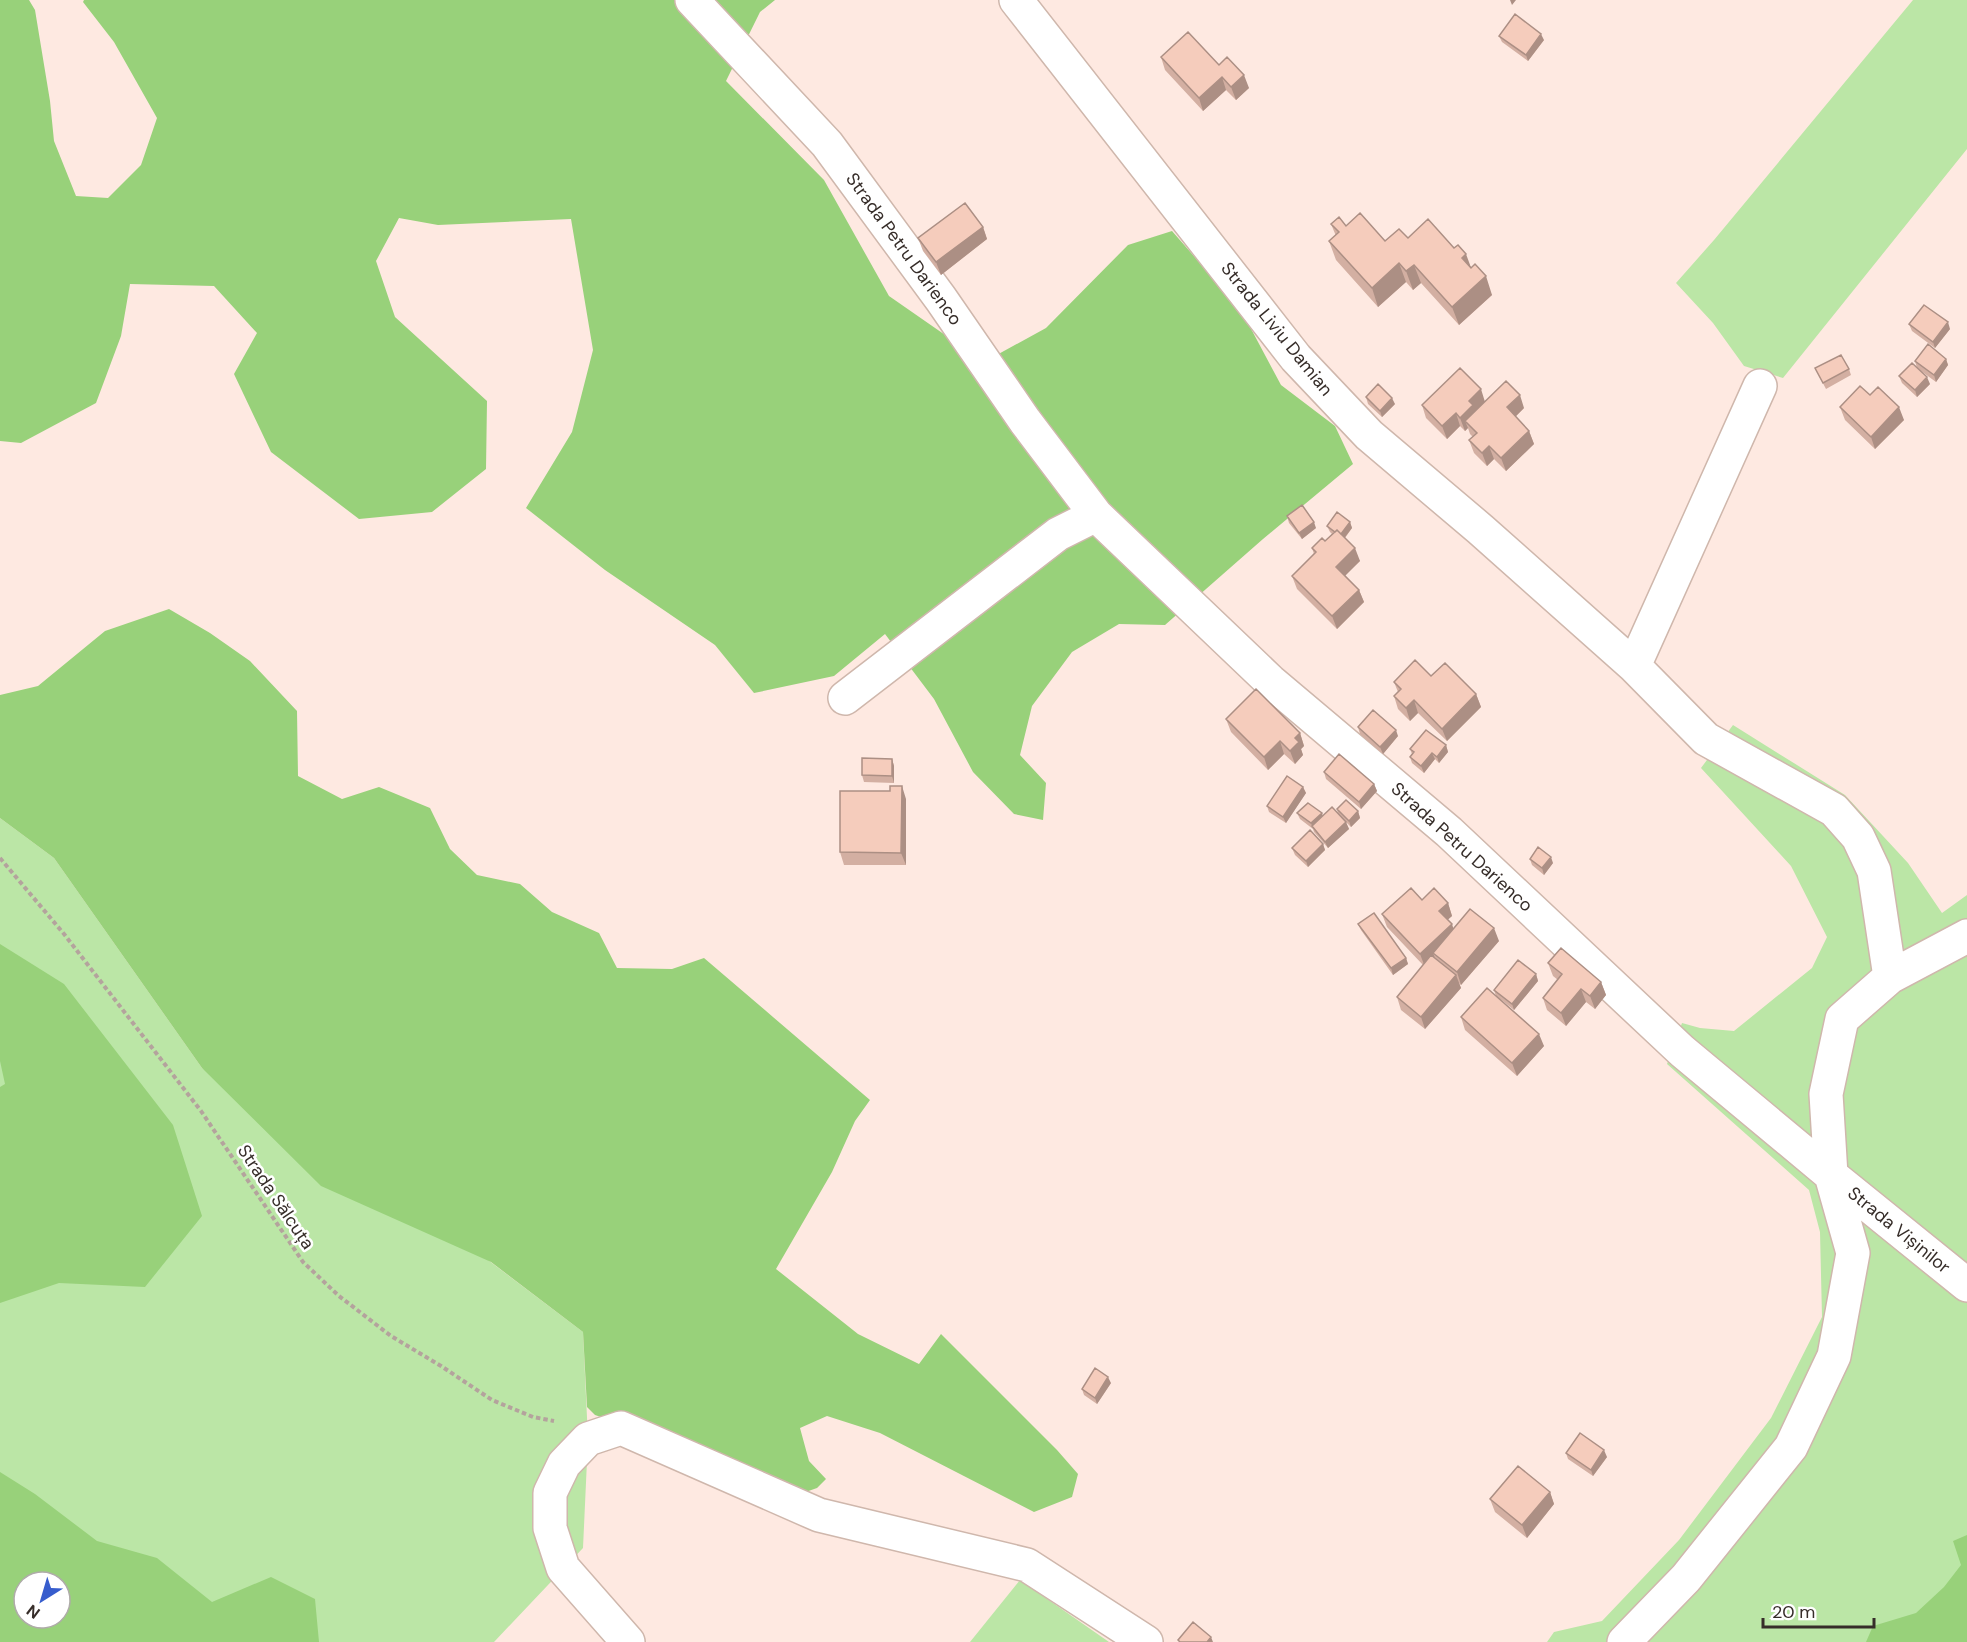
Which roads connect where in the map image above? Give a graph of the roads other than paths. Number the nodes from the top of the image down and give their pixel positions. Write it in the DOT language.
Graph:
graph roads {
  1 [pos="692,0"];
  2 [pos="1016,0"];
  3 [pos="1760,386"];
  4 [pos="1096,514"];
  5 [pos="1635,666"];
  6 [pos="845,698"];
  7 [pos="1967,936"];
  8 [pos="1890,977"];
  9 [pos="1831,1175"];
  10 [pos="1967,1285"];
  11 [pos="628,1642"];
  12 [pos="1146,1642"];
  13 [pos="1624,1642"];
  1 -- 4 [label="street, Strada Petru Darienco"];
  2 -- 5 [label="street, Strada Liviu Damian"];
  3 -- 5 [label="street"];
  4 -- 6 [label="street"];
  4 -- 9 [label="street, Strada Petru Darienco"];
  5 -- 8 [label="street, Strada Liviu Damian"];
  7 -- 8 [label="street"];
  8 -- 9 [label="street"];
  9 -- 10 [label="street, Strada Vișinilor"];
  9 -- 13 [label="street"];
  11 -- 12 [label="street"];
}
